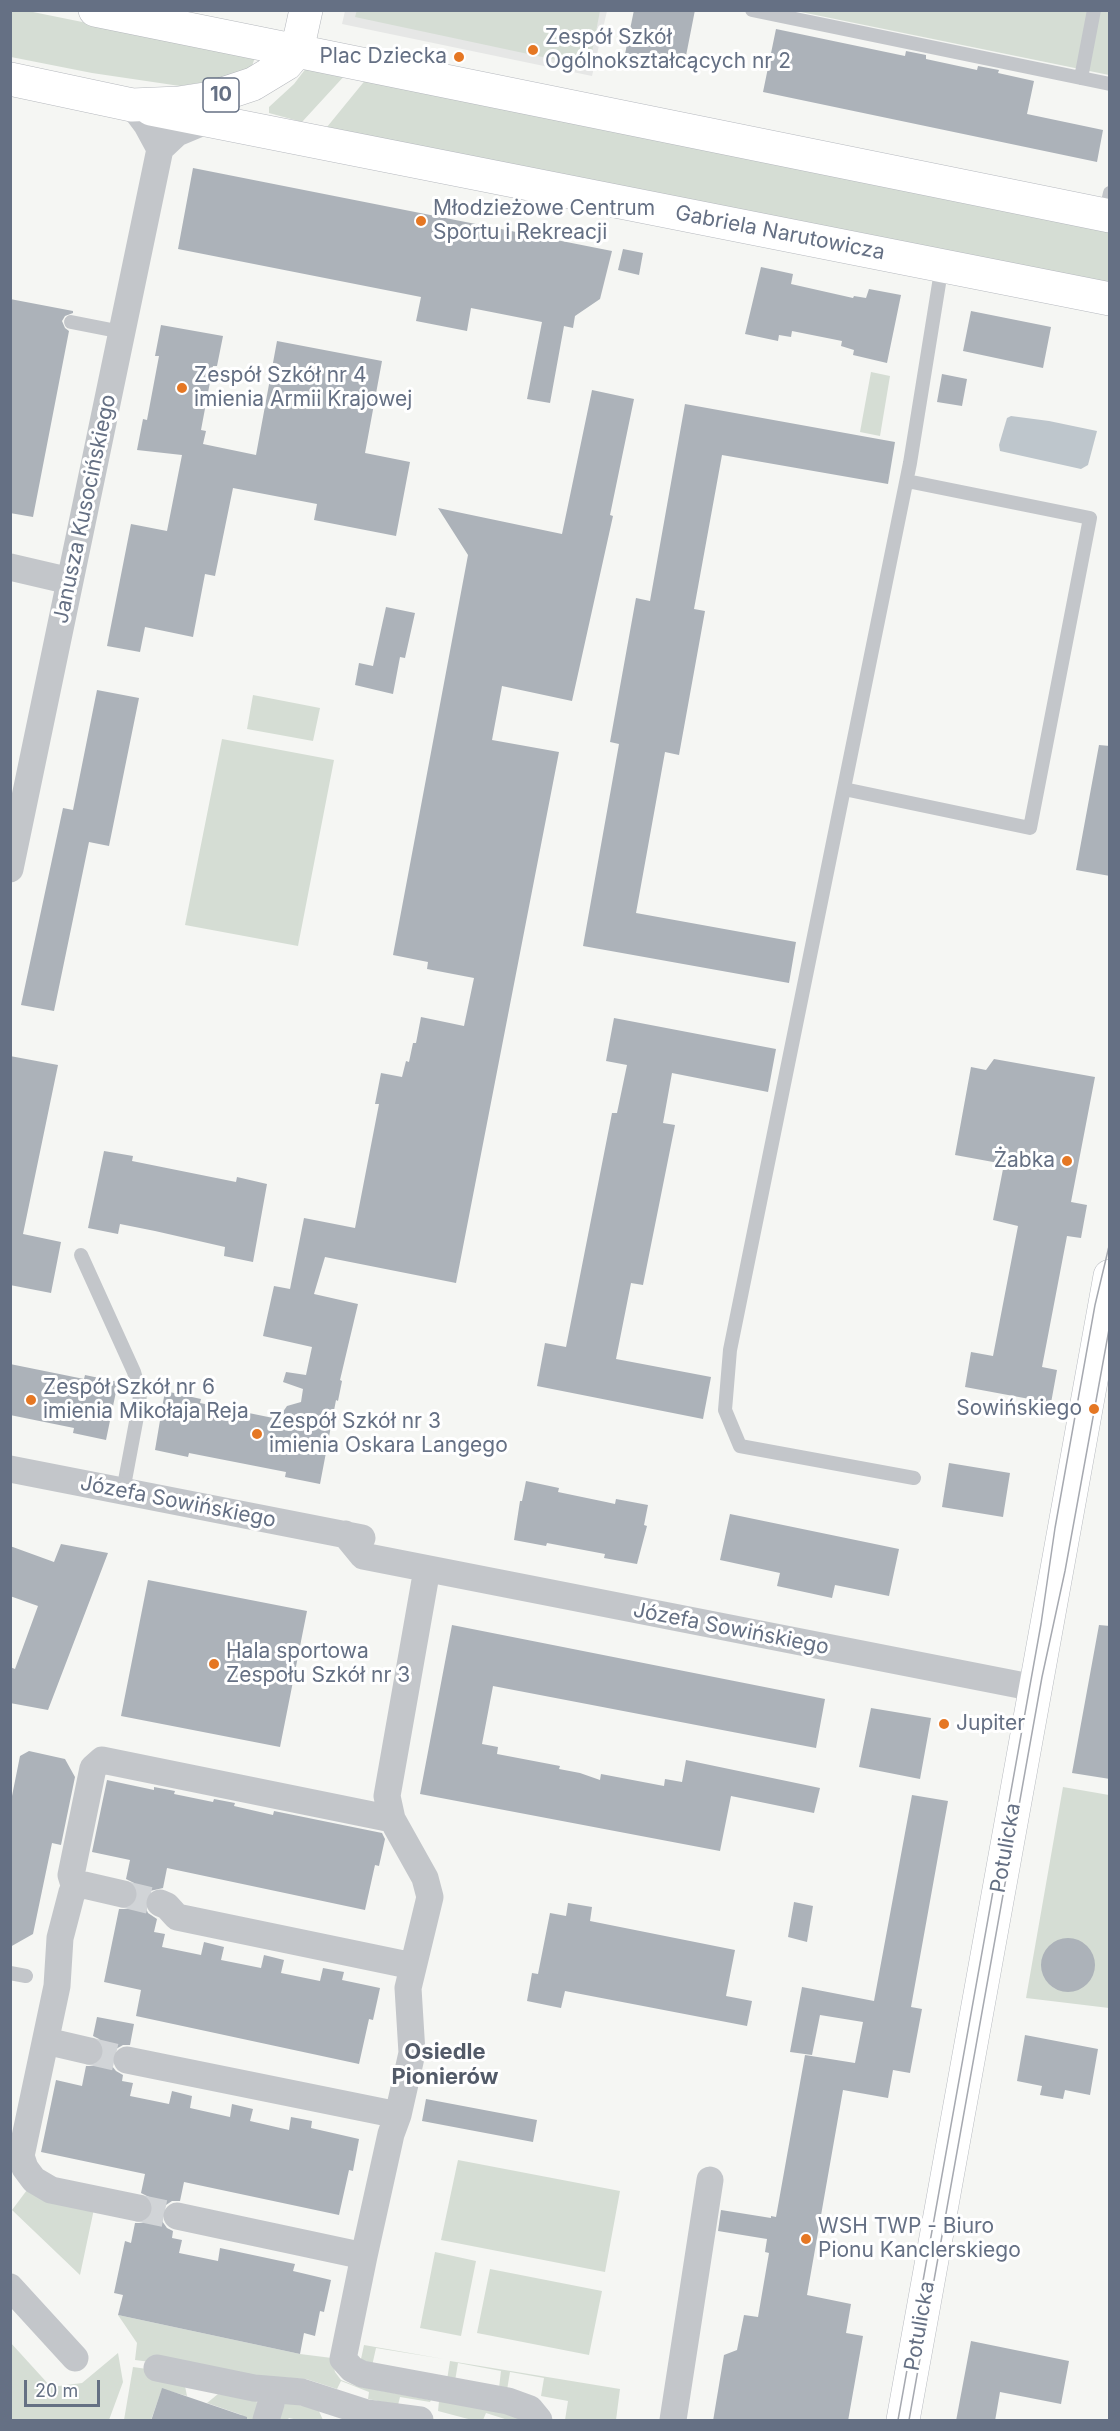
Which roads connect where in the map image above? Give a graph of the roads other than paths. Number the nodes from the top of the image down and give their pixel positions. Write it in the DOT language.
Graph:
graph roads {
  1 [pos="95,10"];
  2 [pos="306,10"];
  3 [pos="752,10"];
  4 [pos="1094,10"];
  5 [pos="297,51"];
  6 [pos="1081,78"];
  7 [pos="10,79"];
  8 [pos="1110,84"];
  9 [pos="132,105"];
  10 [pos="208,120"];
  11 [pos="160,149"];
  12 [pos="1108,208"];
  13 [pos="942,265"];
  14 [pos="1110,299"];
  15 [pos="71,322"];
  16 [pos="122,332"];
  17 [pos="907,481"];
  18 [pos="10,567"];
  19 [pos="70,581"];
  20 [pos="844,789"];
  21 [pos="10,869"];
  22 [pos="81,1255"];
  23 [pos="1110,1276"];
  24 [pos="10,1469"];
  25 [pos="914,1478"];
  26 [pos="123,1491"];
  27 [pos="427,1569"];
  28 [pos="1035,1688"];
  29 [pos="392,1819"];
  30 [pos="75,1888"];
  31 [pos="123,1894"];
  32 [pos="160,1903"];
  33 [pos="413,1966"];
  34 [pos="10,1973"];
  35 [pos="26,1976"];
  36 [pos="46,2041"];
  37 [pos="89,2052"];
  38 [pos="127,2060"];
  39 [pos="398,2115"];
  40 [pos="710,2180"];
  41 [pos="138,2208"];
  42 [pos="177,2216"];
  43 [pos="364,2256"];
  44 [pos="10,2287"];
  45 [pos="75,2358"];
  46 [pos="157,2368"];
  47 [pos="276,2390"];
  48 [pos="416,2420"];
  49 [pos="266,2421"];
  50 [pos="539,2421"];
  51 [pos="673,2421"];
  52 [pos="903,2421"];
  1 -- 5 [label="street"];
  2 -- 5 [label="street"];
  3 -- 6 [label="lane"];
  4 -- 6 [label="lane"];
  5 -- 9 [label="street, Gabriela Narutowicza / 10"];
  5 -- 12 [label="street"];
  6 -- 8 [label="lane"];
  7 -- 9 [label="street, Gabriela Narutowicza / 10"];
  9 -- 10 [label="street, Gabriela Narutowicza"];
  9 -- 11 [label="street"];
  10 -- 11 [label="street"];
  10 -- 13 [label="street, Gabriela Narutowicza"];
  11 -- 16 [label="street, Janusza Kusocińskiego"];
  13 -- 14 [label="street, Gabriela Narutowicza"];
  13 -- 17 [label="lane"];
  15 -- 16 [label="lane"];
  16 -- 19 [label="street, Janusza Kusocińskiego"];
  17 -- 20 [label="lane"];
  17 -- 20 [label="lane"];
  18 -- 19 [label="street"];
  19 -- 21 [label="street, Janusza Kusocińskiego"];
  20 -- 25 [label="lane"];
  22 -- 26 [label="lane"];
  23 -- 28 [label="street, Potulicka"];
  24 -- 26 [label="street, Józefa Sowińskiego"];
  26 -- 27 [label="street, Józefa Sowińskiego"];
  27 -- 28 [label="street, Józefa Sowińskiego"];
  27 -- 29 [label="street"];
  28 -- 52 [label="street, Potulicka"];
  29 -- 30 [label="street"];
  29 -- 33 [label="street"];
  30 -- 31 [label="street"];
  30 -- 36 [label="street"];
  32 -- 33 [label="street"];
  33 -- 39 [label="street"];
  34 -- 35 [label="lane"];
  36 -- 37 [label="street"];
  36 -- 41 [label="street"];
  38 -- 39 [label="street"];
  39 -- 43 [label="street"];
  40 -- 51 [label="street"];
  42 -- 43 [label="street"];
  43 -- 50 [label="street"];
  44 -- 45 [label="street"];
  46 -- 47 [label="street"];
  47 -- 48 [label="street"];
  47 -- 49 [label="street"];
}
